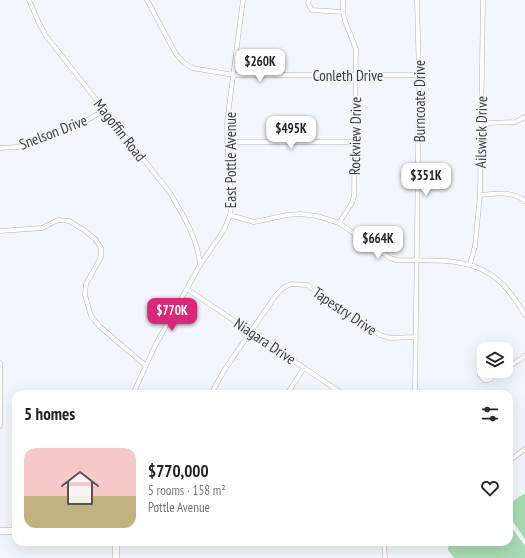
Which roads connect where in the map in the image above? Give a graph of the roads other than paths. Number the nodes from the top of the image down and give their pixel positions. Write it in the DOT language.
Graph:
graph roads {
  1 [pos="29,0"];
  2 [pos="147,0"];
  3 [pos="243,0"];
  4 [pos="310,0"];
  5 [pos="343,0"];
  6 [pos="417,0"];
  7 [pos="482,0"];
  8 [pos="343,12"];
  9 [pos="234,75"];
  10 [pos="356,75"];
  11 [pos="419,75"];
  12 [pos="105,110"];
  13 [pos="525,118"];
  14 [pos="482,123"];
  15 [pos="227,142"];
  16 [pos="355,142"];
  17 [pos="1,147"];
  18 [pos="480,195"];
  19 [pos="525,202"];
  20 [pos="230,216"];
  21 [pos="339,224"];
  22 [pos="0,231"];
  23 [pos="418,261"];
  24 [pos="470,264"];
  25 [pos="200,265"];
  26 [pos="187,289"];
  27 [pos="525,315"];
  28 [pos="251,332"];
  29 [pos="416,337"];
  30 [pos="525,356"];
  31 [pos="0,363"];
  32 [pos="513,364"];
  33 [pos="145,365"];
  34 [pos="304,368"];
  35 [pos="482,378"];
  36 [pos="491,378"];
  37 [pos="135,390"];
  38 [pos="213,390"];
  39 [pos="290,390"];
  40 [pos="336,390"];
  41 [pos="415,390"];
  42 [pos="0,426"];
  43 [pos="525,449"];
  44 [pos="513,458"];
  45 [pos="0,531"];
  46 [pos="12,531"];
  47 [pos="116,546"];
  48 [pos="384,546"];
  49 [pos="116,558"];
  50 [pos="384,558"];
  1 -- 12 [label="street, Magoffin Road"];
  2 -- 9 [label="street, Conleth Drive"];
  3 -- 9 [label="street, East Pottle Avenue"];
  4 -- 8 [label="street"];
  5 -- 8 [label="street, Rockview Drive"];
  6 -- 11 [label="street, Burncoate Drive"];
  7 -- 14 [label="street, Ailswick Drive"];
  8 -- 10 [label="street, Rockview Drive"];
  9 -- 10 [label="street, Conleth Drive"];
  9 -- 15 [label="street, East Pottle Avenue"];
  10 -- 11 [label="street, Conleth Drive"];
  10 -- 16 [label="street, Rockview Drive"];
  11 -- 23 [label="street, Burncoate Drive"];
  12 -- 17 [label="street, Snelson Drive"];
  12 -- 25 [label="street, Magoffin Road"];
  13 -- 14 [label="street"];
  14 -- 18 [label="street, Ailswick Drive"];
  15 -- 16 [label="street"];
  15 -- 20 [label="street, East Pottle Avenue"];
  16 -- 21 [label="street, Rockview Drive"];
  18 -- 19 [label="street"];
  18 -- 24 [label="street, Ailswick Drive"];
  20 -- 21 [label="street"];
  20 -- 25 [label="street, East Pottle Avenue"];
  21 -- 23 [label="street"];
  22 -- 33 [label="street"];
  23 -- 24 [label="street"];
  23 -- 29 [label="street, Burncoate Drive"];
  24 -- 27 [label="street"];
  25 -- 26 [label="street, East Pottle Avenue"];
  26 -- 28 [label="street, Niagara Drive"];
  26 -- 33 [label="street, East Pottle Avenue"];
  28 -- 29 [label="street, Tapestry Drive"];
  28 -- 34 [label="street, Niagara Drive"];
  28 -- 38 [label="street, Tapestry Drive"];
  29 -- 41 [label="street, Burncoate Drive"];
  30 -- 32 [label="street"];
  31 -- 42 [label="street"];
  33 -- 37 [label="street, East Pottle Avenue"];
  34 -- 39 [label="street"];
  34 -- 40 [label="street, Niagara Drive"];
  35 -- 36 [label="street"];
  43 -- 44 [label="street"];
  45 -- 46 [label="street"];
  47 -- 49 [label="street"];
  48 -- 50 [label="street"];
}
